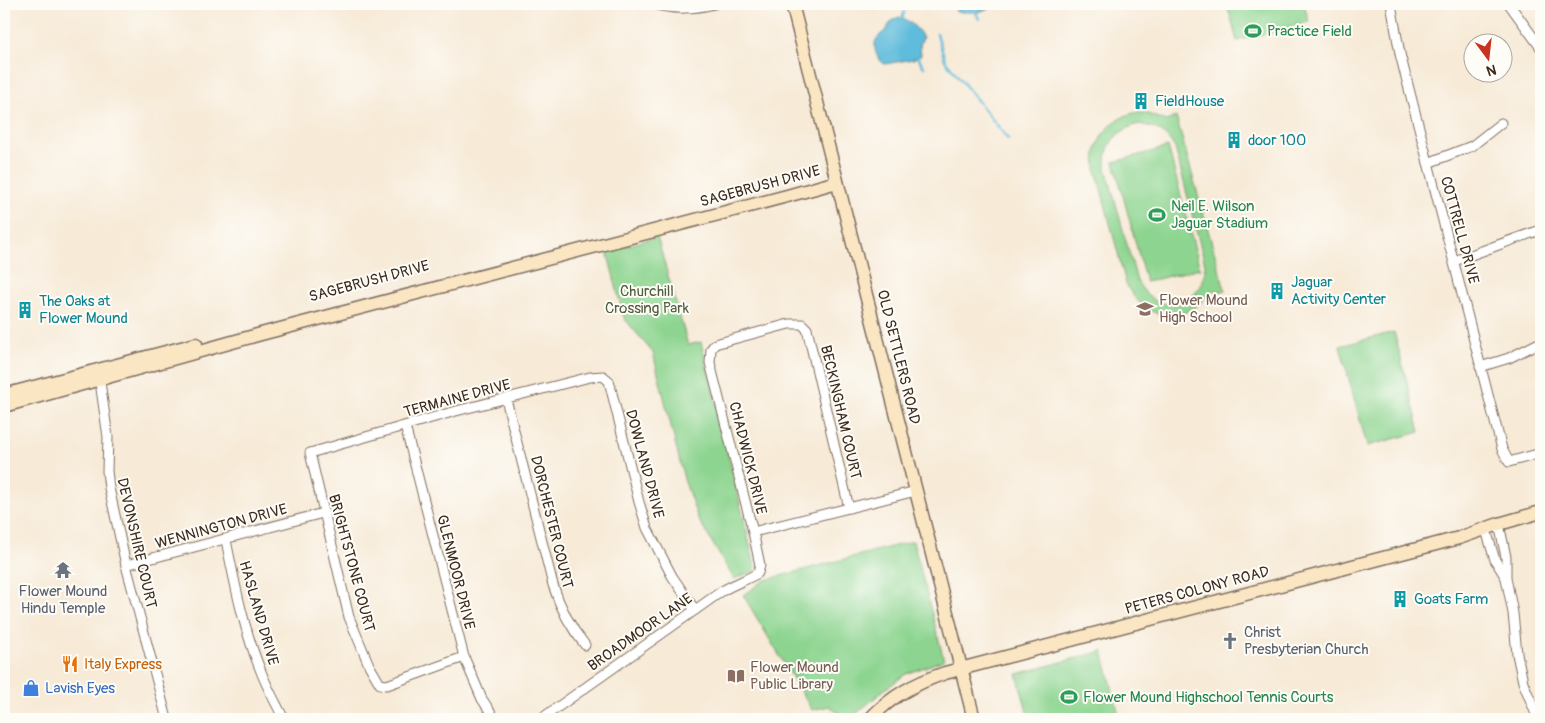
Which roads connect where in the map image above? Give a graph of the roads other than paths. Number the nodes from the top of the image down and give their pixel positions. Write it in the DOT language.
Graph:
graph roads {
  1 [pos="654,4"];
  2 [pos="792,4"];
  3 [pos="1391,4"];
  4 [pos="1509,4"];
  5 [pos="708,5"];
  6 [pos="1541,48"];
  7 [pos="1501,123"];
  8 [pos="1428,163"];
  9 [pos="837,182"];
  10 [pos="1541,230"];
  11 [pos="1454,260"];
  12 [pos="1541,342"];
  13 [pos="711,350"];
  14 [pos="1480,367"];
  15 [pos="99,375"];
  16 [pos="603,376"];
  17 [pos="48,384"];
  18 [pos="4,395"];
  19 [pos="506,399"];
  20 [pos="18,402"];
  21 [pos="4,406"];
  22 [pos="405,426"];
  23 [pos="318,451"];
  24 [pos="1541,453"];
  25 [pos="916,491"];
  26 [pos="849,508"];
  27 [pos="1541,512"];
  28 [pos="323,514"];
  29 [pos="1498,524"];
  30 [pos="1486,530"];
  31 [pos="753,532"];
  32 [pos="226,540"];
  33 [pos="126,565"];
  34 [pos="758,573"];
  35 [pos="1506,578"];
  36 [pos="695,610"];
  37 [pos="584,645"];
  38 [pos="464,657"];
  39 [pos="962,668"];
  40 [pos="167,719"];
  41 [pos="284,719"];
  42 [pos="495,719"];
  43 [pos="542,719"];
  44 [pos="870,719"];
  45 [pos="974,719"];
  46 [pos="1538,719"];
  1 -- 5 [label="street"];
  2 -- 9 [label="street, OLD SETTLERS ROAD"];
  3 -- 8 [label="street, COTTRELL DRIVE"];
  4 -- 6 [label="street"];
  7 -- 8 [label="street"];
  8 -- 11 [label="street, COTTRELL DRIVE"];
  9 -- 15 [label="street, SAGEBRUSH DRIVE"];
  9 -- 25 [label="street, OLD SETTLERS ROAD"];
  10 -- 11 [label="street"];
  11 -- 14 [label="street, COTTRELL DRIVE"];
  12 -- 14 [label="street"];
  13 -- 26 [label="street, BECKINGHAM COURT"];
  13 -- 31 [label="street, CHADWICK DRIVE"];
  14 -- 24 [label="street, COTTRELL DRIVE"];
  15 -- 17 [label="street, SAGEBRUSH DRIVE"];
  15 -- 20 [label="street, SAGEBRUSH DRIVE"];
  15 -- 33 [label="street, DEVONSHIRE COURT"];
  16 -- 19 [label="street, TERMAINE DRIVE"];
  16 -- 36 [label="street, DOWLAND DRIVE"];
  17 -- 18 [label="street, SAGEBRUSH DRIVE"];
  17 -- 20 [label="street"];
  19 -- 22 [label="street, TERMAINE DRIVE"];
  19 -- 37 [label="street, DORCHESTER COURT"];
  20 -- 21 [label="street, SAGEBRUSH DRIVE"];
  22 -- 23 [label="street, TERMAINE DRIVE"];
  22 -- 38 [label="street, GLENMOOR DRIVE"];
  23 -- 28 [label="street, BRIGHTSTONE COURT"];
  25 -- 26 [label="street"];
  25 -- 39 [label="street, OLD SETTLERS ROAD"];
  26 -- 31 [label="street"];
  27 -- 29 [label="street, PETERS COLONY ROAD"];
  28 -- 32 [label="street, WENNINGTON DRIVE"];
  28 -- 38 [label="street, BRIGHTSTONE COURT"];
  29 -- 30 [label="street, PETERS COLONY ROAD"];
  29 -- 35 [label="street"];
  30 -- 35 [label="street"];
  30 -- 39 [label="street, PETERS COLONY ROAD"];
  31 -- 34 [label="street, CHADWICK DRIVE"];
  32 -- 33 [label="street, WENNINGTON DRIVE"];
  32 -- 41 [label="street, HASLAND DRIVE"];
  33 -- 40 [label="street, DEVONSHIRE COURT"];
  34 -- 36 [label="street, BROADMOOR LANE"];
  35 -- 46 [label="street"];
  36 -- 43 [label="street, BROADMOOR LANE"];
  38 -- 42 [label="street, GLENMOOR DRIVE"];
  39 -- 44 [label="street, PETERS COLONY ROAD"];
  39 -- 45 [label="street, OLD SETTLERS ROAD"];
}
